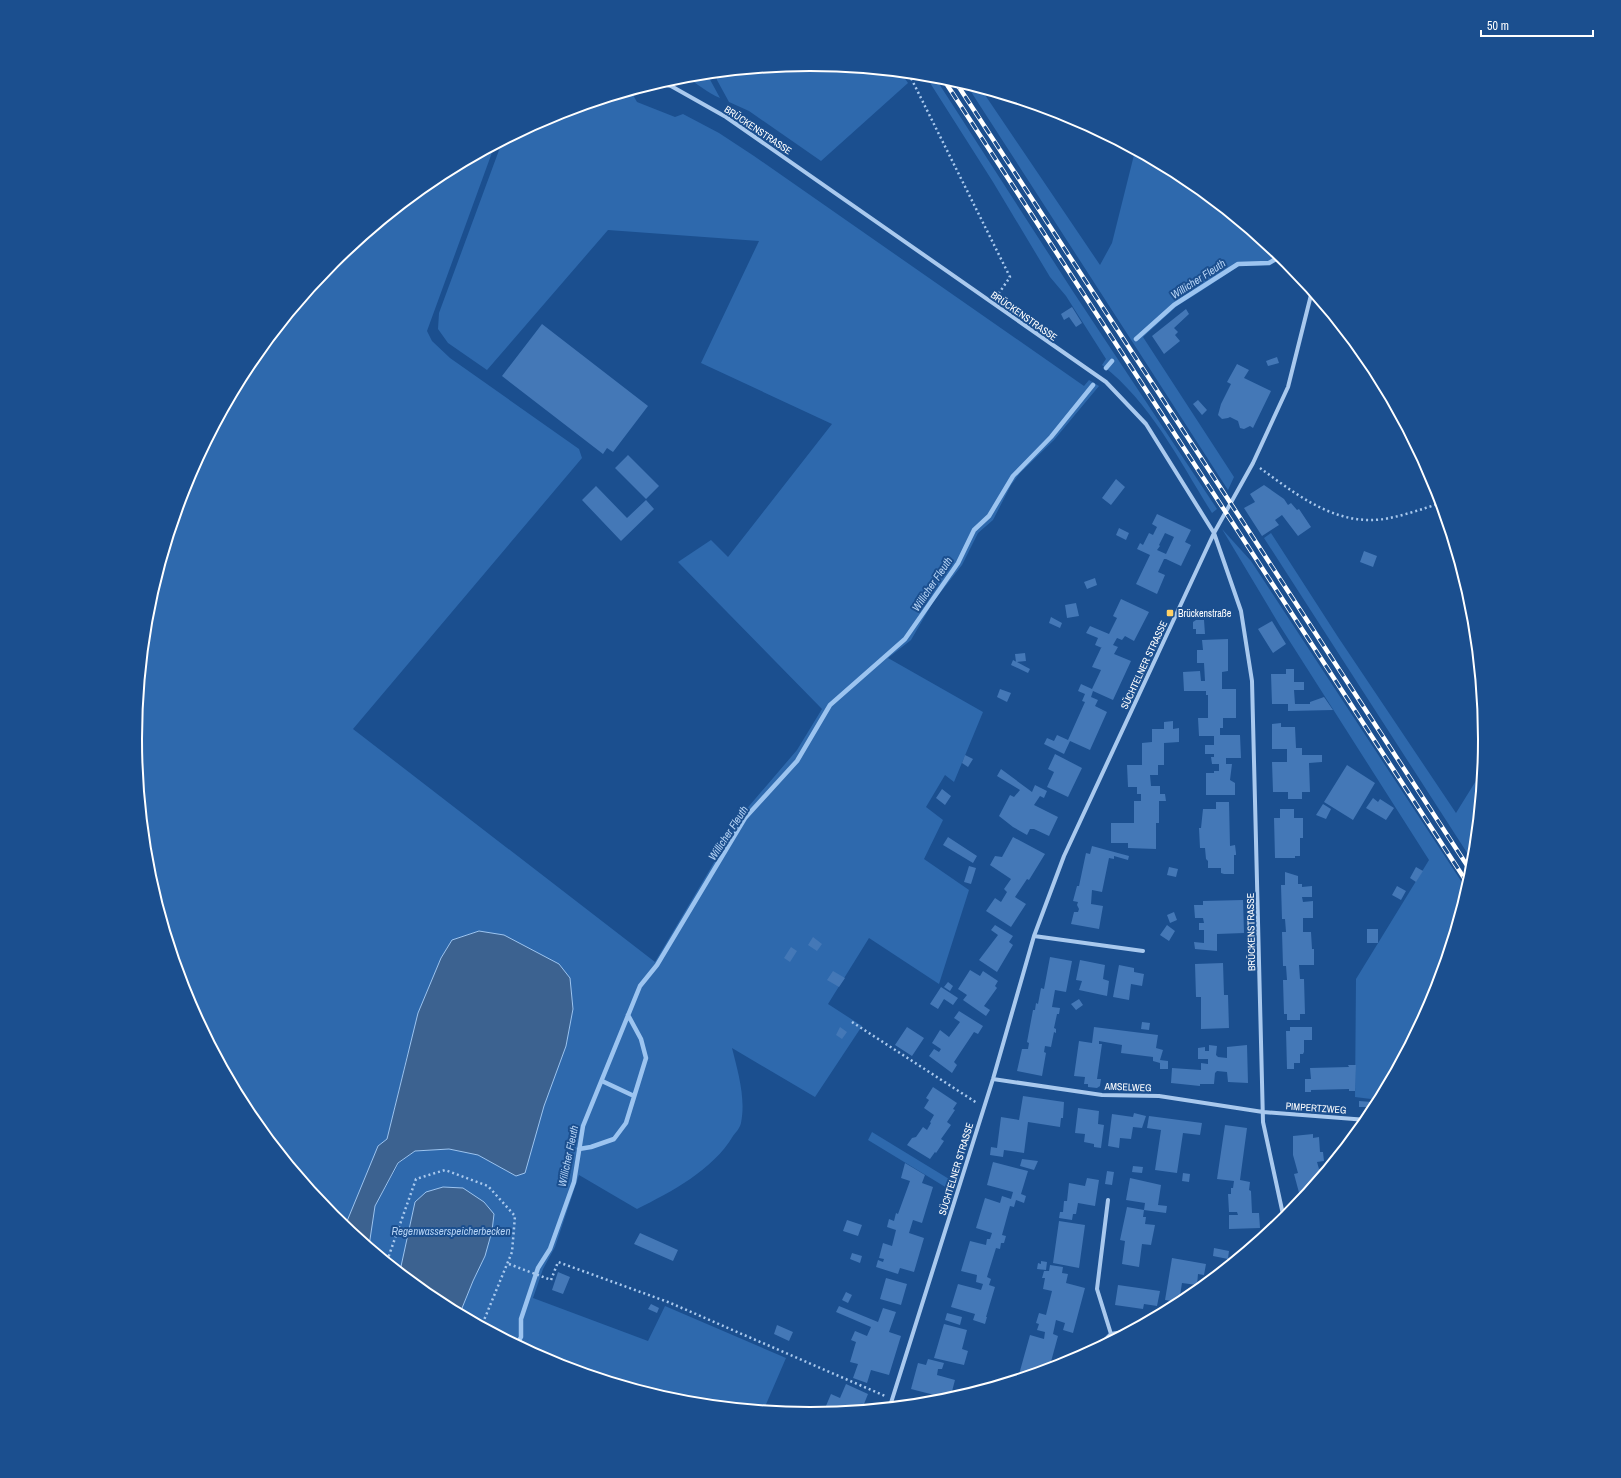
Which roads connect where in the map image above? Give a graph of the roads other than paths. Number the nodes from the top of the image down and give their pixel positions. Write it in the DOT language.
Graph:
graph roads {
  1 [pos="671,86"];
  2 [pos="1311,296"];
  3 [pos="1214,533"];
  4 [pos="1034,936"];
  5 [pos="1143,951"];
  6 [pos="993,1079"];
  7 [pos="1263,1112"];
  8 [pos="1359,1119"];
  9 [pos="1108,1200"];
  10 [pos="1282,1212"];
  11 [pos="1115,1333"];
  12 [pos="1111,1334"];
  13 [pos="1108,1337"];
  14 [pos="892,1402"];
  1 -- 3 [label="street, BRÜCKENSTRASSE"];
  2 -- 3 [label="street, SÜCHTELNER STRASSE"];
  3 -- 4 [label="street, SÜCHTELNER STRASSE"];
  3 -- 7 [label="street, BRÜCKENSTRASSE"];
  4 -- 5 [label="street"];
  4 -- 6 [label="street, SÜCHTELNER STRASSE"];
  6 -- 7 [label="street, AMSELWEG"];
  6 -- 14 [label="street, SÜCHTELNER STRASSE"];
  7 -- 8 [label="street, PIMPERTZWEG"];
  7 -- 10 [label="street, BRÜCKENSTRASSE"];
  9 -- 12 [label="street"];
  11 -- 12 [label="street"];
  12 -- 13 [label="street"];
}
